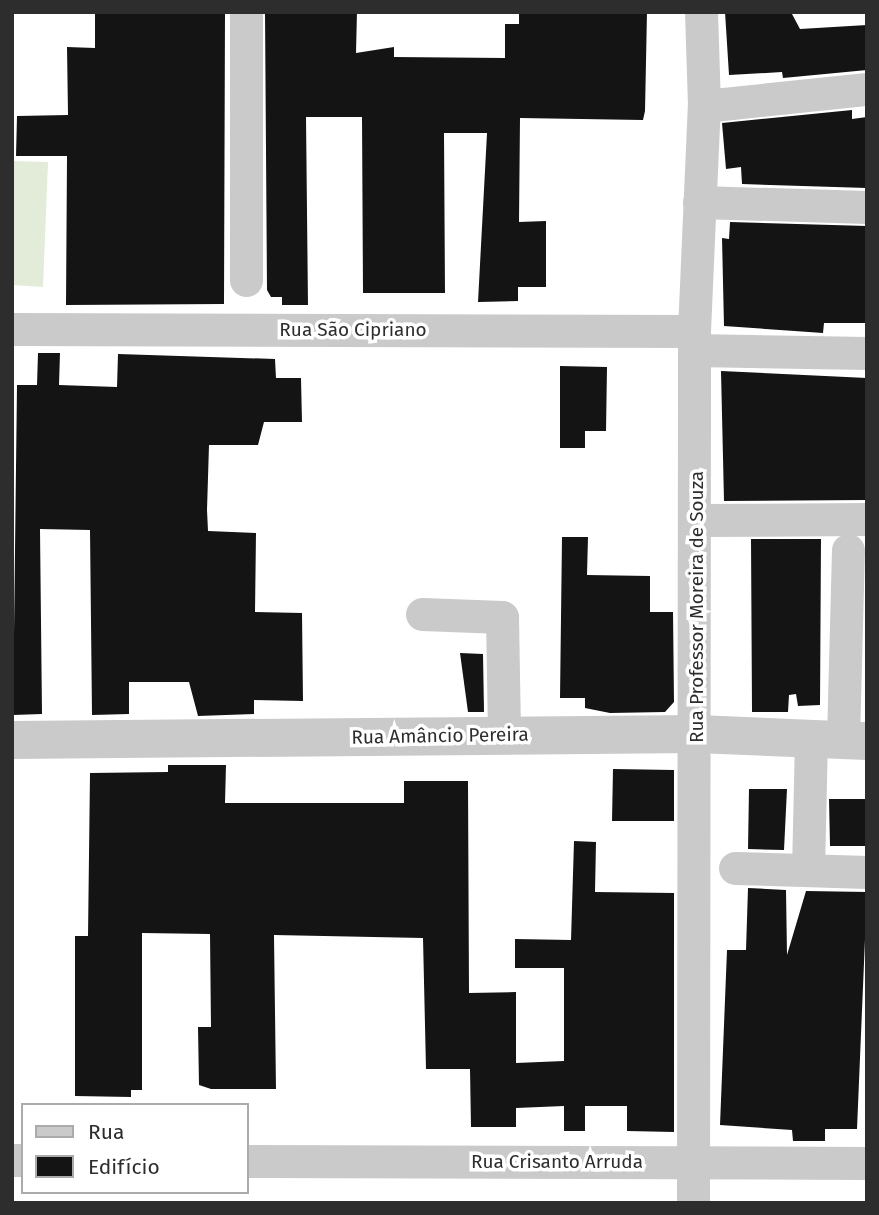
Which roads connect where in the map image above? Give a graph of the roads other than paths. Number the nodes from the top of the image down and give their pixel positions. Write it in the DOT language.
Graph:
graph roads {
  1 [pos="246,12"];
  2 [pos="701,12"];
  3 [pos="867,89"];
  4 [pos="704,106"];
  5 [pos="699,202"];
  6 [pos="867,207"];
  7 [pos="246,280"];
  8 [pos="12,329"];
  9 [pos="694,340"];
  10 [pos="867,353"];
  11 [pos="867,519"];
  12 [pos="698,520"];
  13 [pos="848,550"];
  14 [pos="422,614"];
  15 [pos="697,734"];
  16 [pos="504,736"];
  17 [pos="12,740"];
  18 [pos="840,740"];
  19 [pos="736,869"];
  20 [pos="808,870"];
  21 [pos="867,872"];
  22 [pos="248,1161"];
  23 [pos="694,1162"];
  24 [pos="867,1163"];
  25 [pos="693,1203"];
  1 -- 7 [label="street"];
  2 -- 4 [label="street, Rua Professor Moreira de Souza"];
  3 -- 4 [label="street"];
  4 -- 5 [label="street, Rua Professor Moreira de Souza"];
  5 -- 6 [label="street"];
  5 -- 9 [label="street, Rua Professor Moreira de Souza"];
  8 -- 9 [label="street, Rua São Cipriano"];
  9 -- 10 [label="street, Rua São Cipriano"];
  9 -- 12 [label="street, Rua Professor Moreira de Souza"];
  11 -- 12 [label="street"];
  12 -- 15 [label="street, Rua Professor Moreira de Souza"];
  13 -- 18 [label="street"];
  14 -- 16 [label="street"];
  15 -- 16 [label="street, Rua Amâncio Pereira"];
  15 -- 18 [label="street, Rua Amâncio Pereira"];
  15 -- 23 [label="street, Rua Professor Moreira de Souza"];
  16 -- 17 [label="street, Rua Amâncio Pereira"];
  18 -- 20 [label="street"];
  19 -- 20 [label="street"];
  20 -- 21 [label="street"];
  22 -- 23 [label="street, Rua Crisanto Arruda"];
  23 -- 24 [label="street, Rua Crisanto Arruda"];
  23 -- 25 [label="street, Rua Professor Moreira de Souza"];
}
